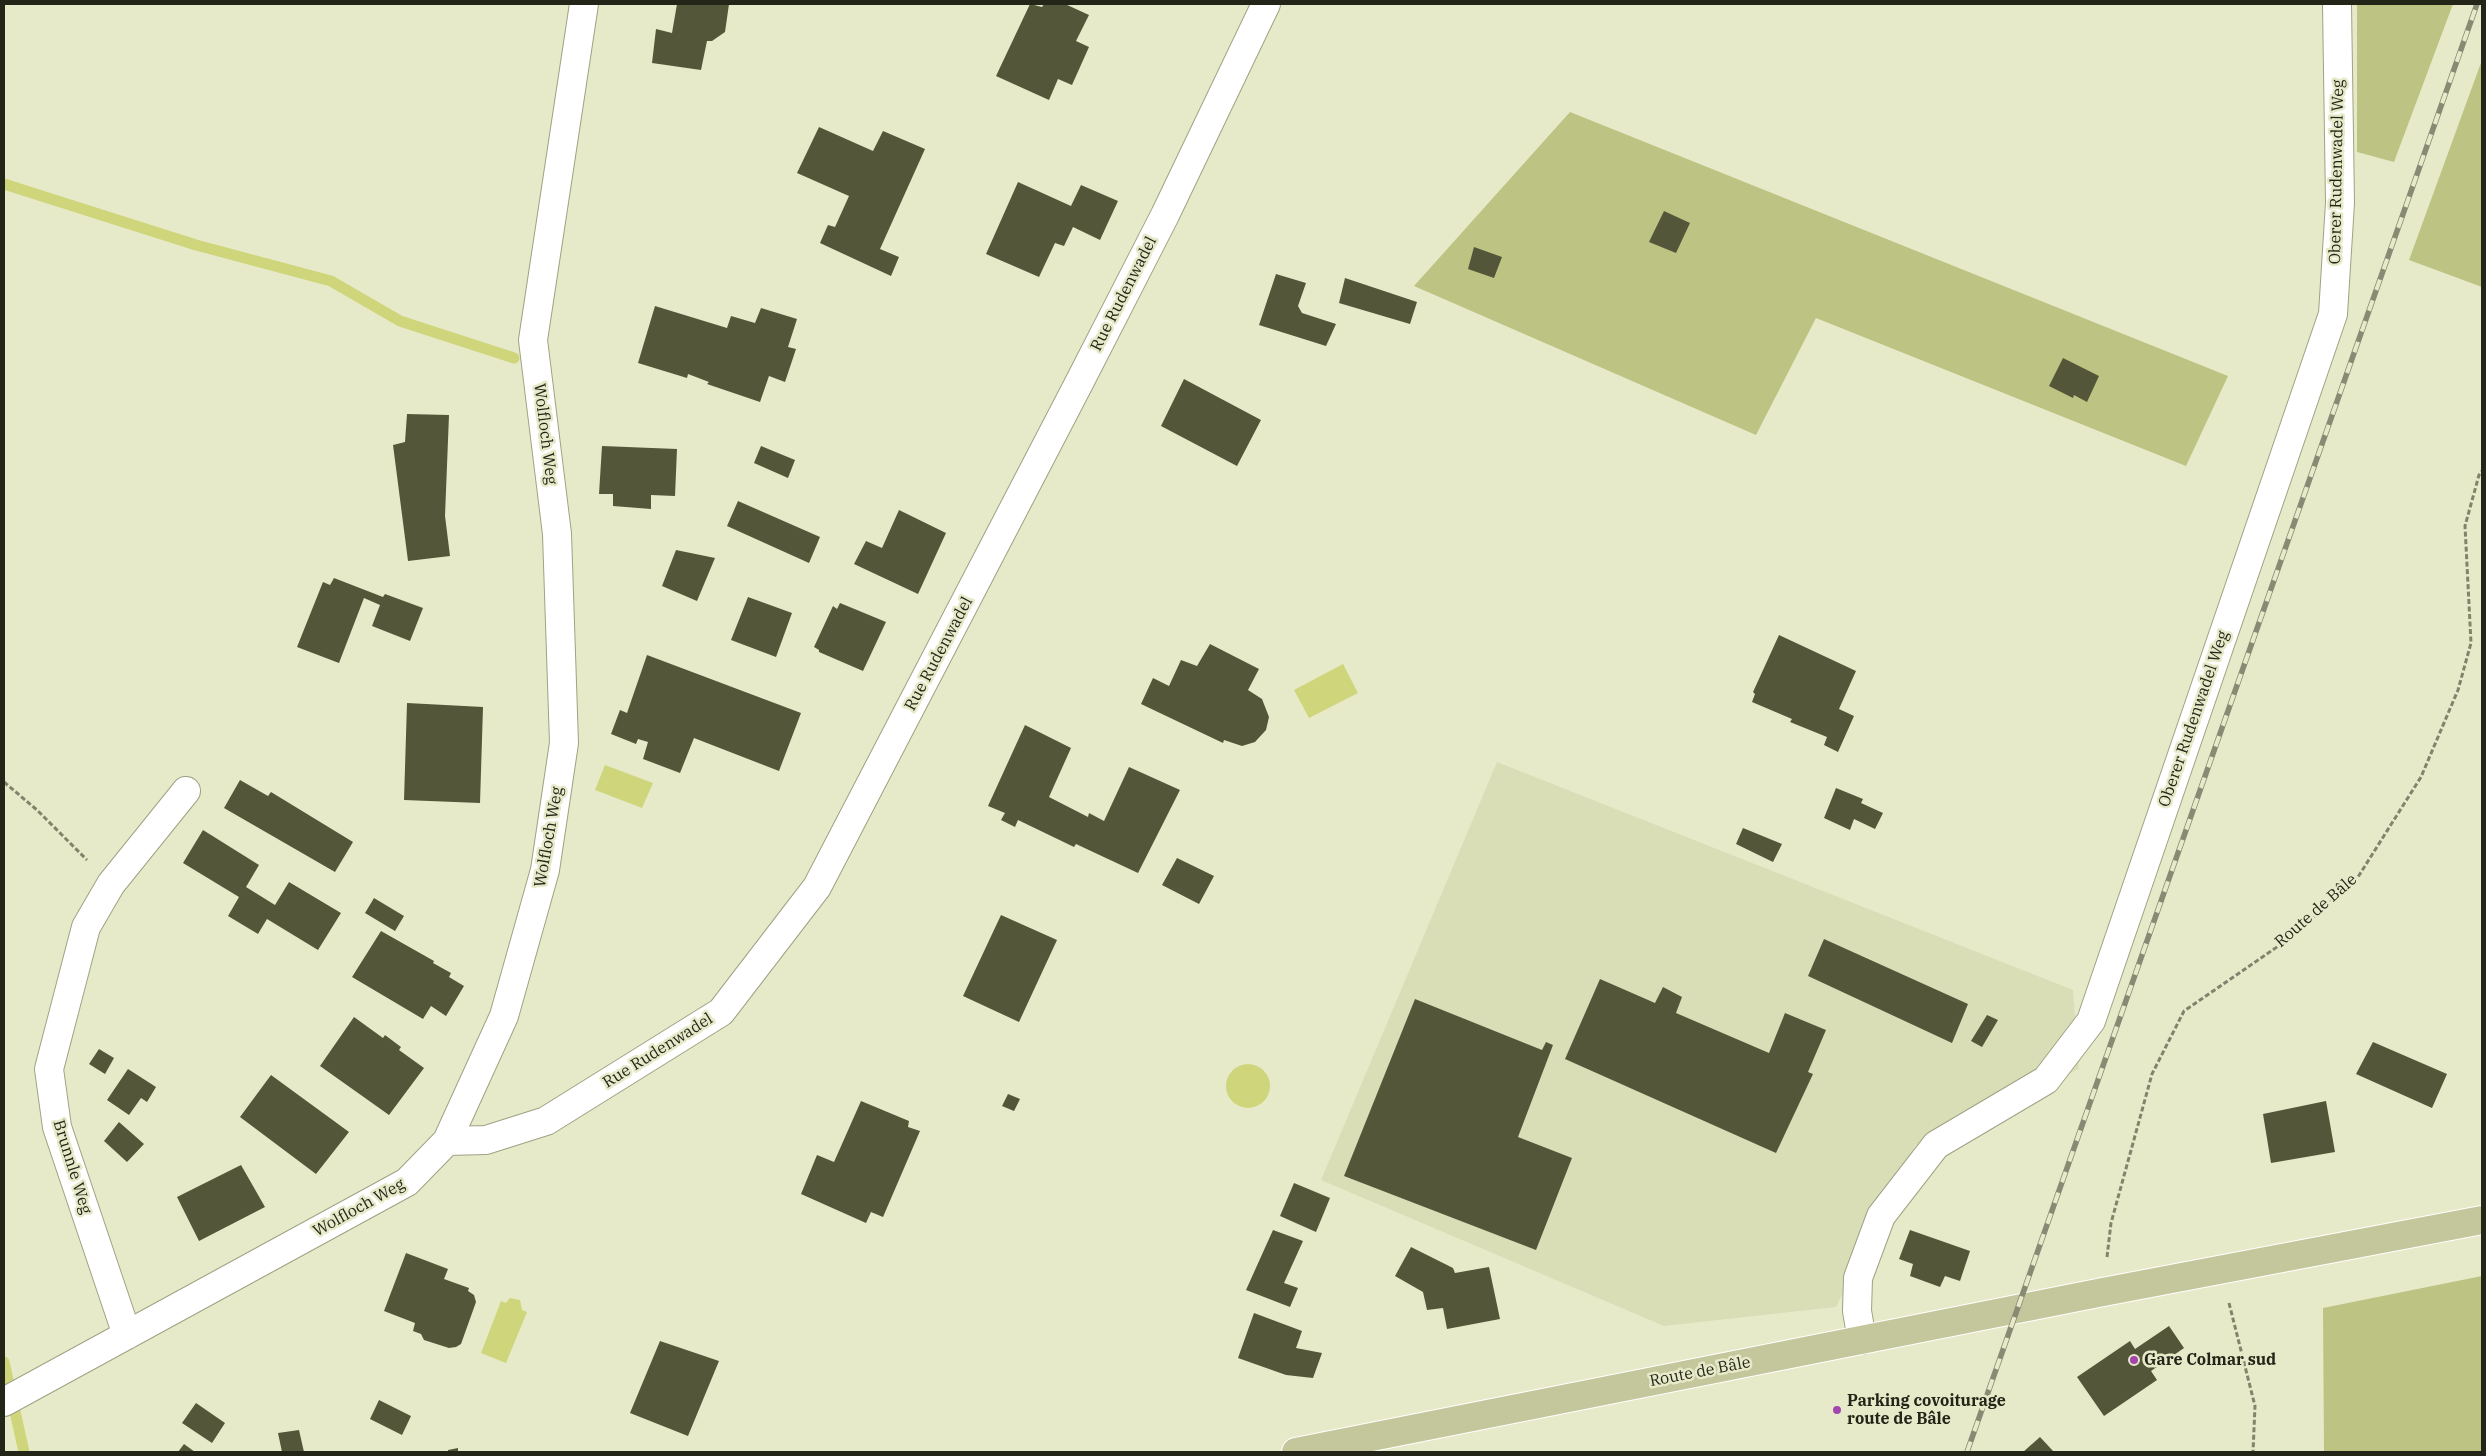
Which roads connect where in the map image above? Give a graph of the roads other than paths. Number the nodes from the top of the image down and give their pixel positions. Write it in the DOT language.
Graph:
graph roads {
  1 [pos="584,4"];
  2 [pos="1266,4"];
  3 [pos="2337,4"];
  4 [pos="186,791"];
  5 [pos="447,1141"];
  6 [pos="2482,1220"];
  7 [pos="128,1335"];
  8 [pos="1862,1340"];
  9 [pos="14,1397"];
  10 [pos="1296,1452"];
  1 -- 5 [label="street, Wolfloch Weg"];
  2 -- 5 [label="street, Rue Rudenwadel"];
  3 -- 8 [label="street, Oberer Rudenwadel Weg"];
  4 -- 7 [label="street, Brunnle Weg"];
  5 -- 7 [label="street, Wolfloch Weg"];
  6 -- 8 [label="main road, Route de Bâle"];
  7 -- 9 [label="street, Wolfloch Weg"];
  8 -- 10 [label="main road, Route de Bâle"];
}
